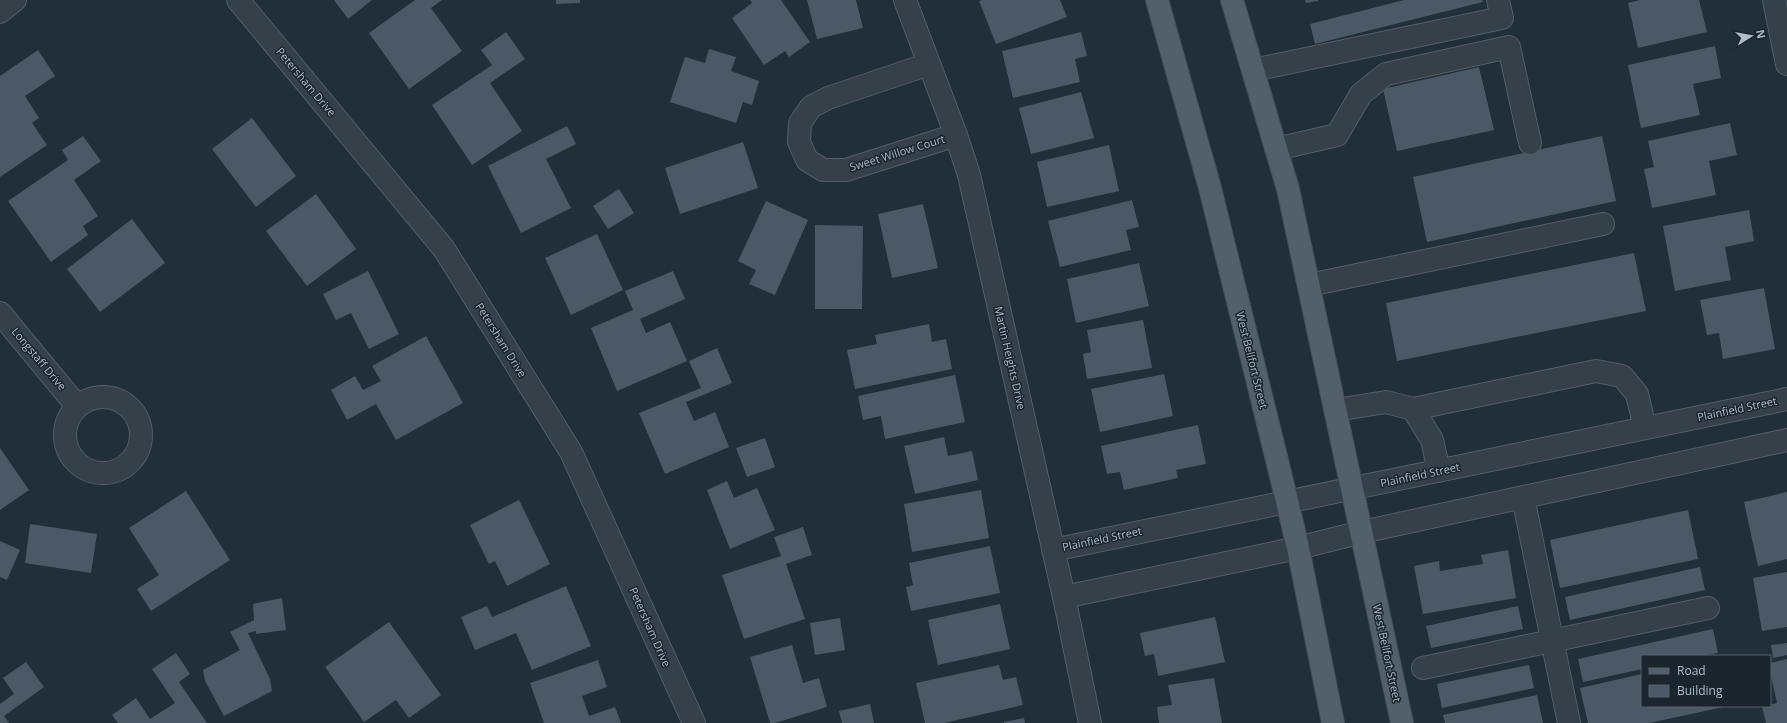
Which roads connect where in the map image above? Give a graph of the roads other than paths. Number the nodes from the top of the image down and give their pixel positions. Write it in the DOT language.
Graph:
graph roads {
  1 [pos="15,0"];
  2 [pos="238,0"];
  3 [pos="905,0"];
  4 [pos="1157,0"];
  5 [pos="1232,0"];
  6 [pos="1498,0"];
  7 [pos="1774,0"];
  8 [pos="0,12"];
  9 [pos="929,64"];
  10 [pos="1787,64"];
  11 [pos="1253,70"];
  12 [pos="956,134"];
  13 [pos="1530,143"];
  14 [pos="1276,149"];
  15 [pos="1603,224"];
  16 [pos="1309,285"];
  17 [pos="0,313"];
  18 [pos="1787,399"];
  19 [pos="77,406"];
  20 [pos="1413,409"];
  21 [pos="1336,410"];
  22 [pos="1645,428"];
  23 [pos="1787,440"];
  24 [pos="1439,471"];
  25 [pos="1353,488"];
  26 [pos="1523,497"];
  27 [pos="1287,501"];
  28 [pos="1362,532"];
  29 [pos="1298,548"];
  30 [pos="1053,550"];
  31 [pos="1064,597"];
  32 [pos="1708,608"];
  33 [pos="1552,640"];
  34 [pos="1423,668"];
  35 [pos="694,723"];
  36 [pos="1090,723"];
  37 [pos="1333,723"];
  38 [pos="1402,723"];
  39 [pos="1569,723"];
  1 -- 8 [label="street"];
  2 -- 35 [label="street, Petersham Drive"];
  3 -- 9 [label="street, Martin Heights Drive"];
  4 -- 27 [label="main road, West Bellfort Street"];
  5 -- 11 [label="main road, West Bellfort Street"];
  6 -- 11 [label="street"];
  7 -- 10 [label="street"];
  9 -- 12 [label="street, Martin Heights Drive"];
  9 -- 12 [label="street, Sweet Willow Court"];
  11 -- 14 [label="main road, West Bellfort Street"];
  12 -- 30 [label="street, Martin Heights Drive"];
  13 -- 14 [label="street"];
  14 -- 16 [label="main road, West Bellfort Street"];
  15 -- 16 [label="street"];
  16 -- 21 [label="main road, West Bellfort Street"];
  17 -- 19 [label="street, Longstaff Drive"];
  18 -- 22 [label="street, Plainfield Street"];
  20 -- 21 [label="street"];
  20 -- 22 [label="street"];
  20 -- 24 [label="street"];
  21 -- 25 [label="main road, West Bellfort Street"];
  22 -- 24 [label="street, Plainfield Street"];
  23 -- 26 [label="street"];
  24 -- 25 [label="street, Plainfield Street"];
  25 -- 27 [label="street, Plainfield Street"];
  25 -- 28 [label="main road, West Bellfort Street"];
  26 -- 28 [label="street"];
  26 -- 33 [label="street"];
  27 -- 29 [label="main road, West Bellfort Street"];
  27 -- 30 [label="street, Plainfield Street"];
  28 -- 29 [label="street"];
  28 -- 38 [label="main road, West Bellfort Street"];
  29 -- 31 [label="street"];
  29 -- 37 [label="main road, West Bellfort Street"];
  30 -- 31 [label="street, Martin Heights Drive"];
  31 -- 36 [label="street, Martin Heights Drive"];
  32 -- 33 [label="street"];
  33 -- 34 [label="street"];
  33 -- 39 [label="street"];
}
